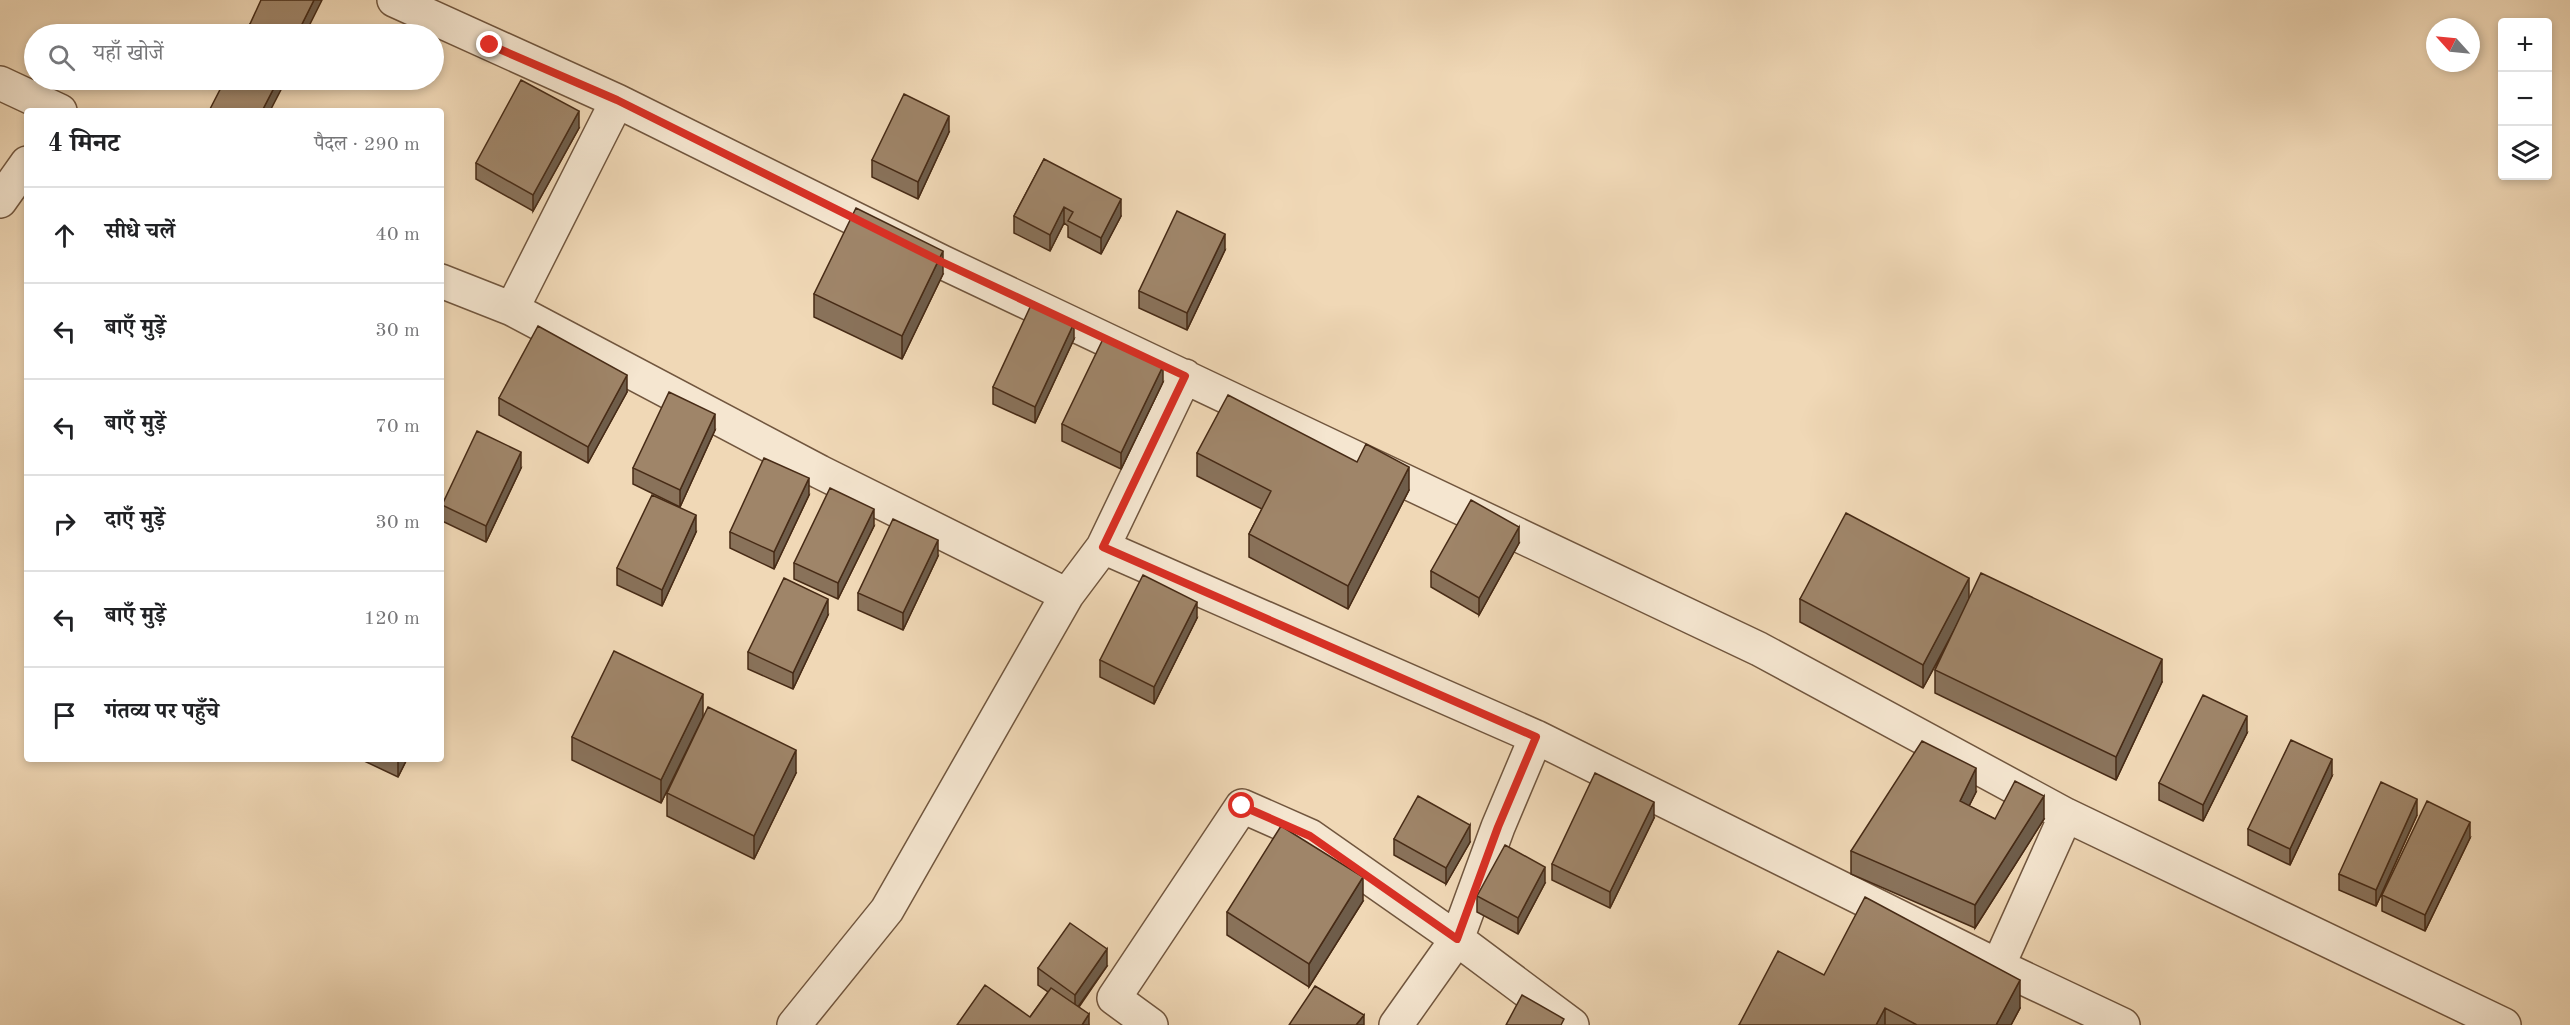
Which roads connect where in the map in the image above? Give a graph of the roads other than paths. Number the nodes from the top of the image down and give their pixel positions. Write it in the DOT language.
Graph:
graph roads {
  1 [pos="394,0"];
  2 [pos="0,83"];
  3 [pos="617,100"];
  4 [pos="54,108"];
  5 [pos="24,167"];
  6 [pos="0,201"];
  7 [pos="444,282"];
  8 [pos="512,309"];
  9 [pos="1185,376"];
  10 [pos="1103,547"];
  11 [pos="1067,595"];
  12 [pos="1536,737"];
  13 [pos="2066,815"];
  14 [pos="1457,939"];
  15 [pos="1998,966"];
  16 [pos="794,1025"];
  17 [pos="1151,1025"];
  18 [pos="1396,1025"];
  19 [pos="1572,1025"];
  20 [pos="2123,1025"];
  21 [pos="2504,1025"];
  1 -- 3 [label="street"];
  2 -- 4 [label="street"];
  3 -- 8 [label="street"];
  3 -- 9 [label="street"];
  5 -- 6 [label="street"];
  7 -- 8 [label="street"];
  8 -- 11 [label="street"];
  9 -- 10 [label="street"];
  9 -- 13 [label="street"];
  10 -- 11 [label="street"];
  10 -- 12 [label="street"];
  11 -- 16 [label="street"];
  12 -- 14 [label="street"];
  12 -- 15 [label="street"];
  13 -- 15 [label="street"];
  13 -- 21 [label="street"];
  14 -- 17 [label="street"];
  14 -- 18 [label="street"];
  14 -- 19 [label="street"];
  15 -- 20 [label="street"];
}
